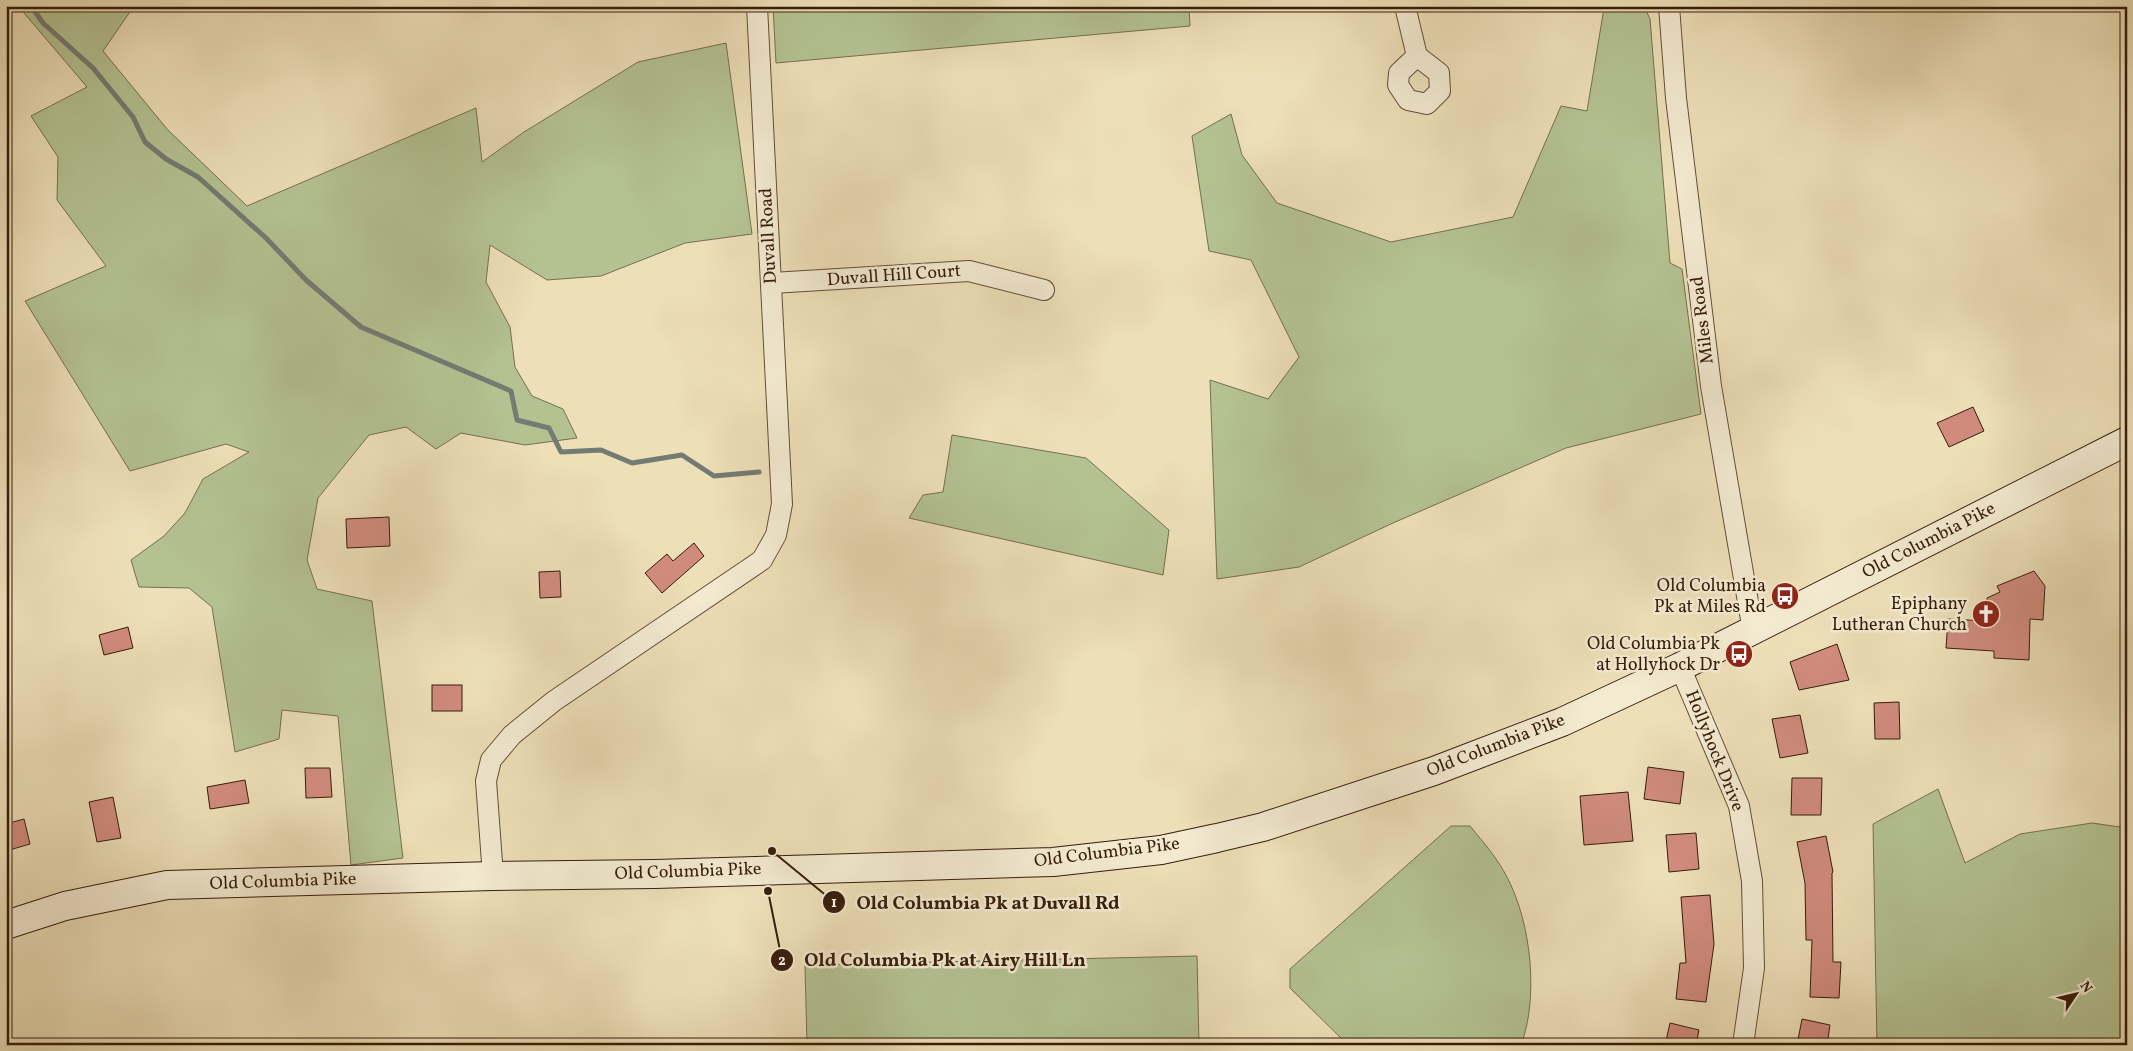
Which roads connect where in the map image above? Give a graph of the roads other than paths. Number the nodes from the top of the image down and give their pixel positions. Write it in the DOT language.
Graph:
graph roads {
  1 [pos="757,6"];
  2 [pos="1405,6"];
  3 [pos="1669,6"];
  4 [pos="1416,56"];
  5 [pos="772,283"];
  6 [pos="1044,290"];
  7 [pos="2127,441"];
  8 [pos="1753,631"];
  9 [pos="1680,667"];
  10 [pos="493,876"];
  11 [pos="6,925"];
  12 [pos="1743,1045"];
  1 -- 5 [label="street, Duvall Road"];
  2 -- 4 [label="street"];
  3 -- 8 [label="street, Miles Road"];
  5 -- 6 [label="street, Duvall Hill Court"];
  5 -- 10 [label="street, Duvall Road"];
  7 -- 8 [label="main road, Old Columbia Pike"];
  8 -- 9 [label="main road, Old Columbia Pike"];
  9 -- 10 [label="main road, Old Columbia Pike"];
  9 -- 12 [label="street, Hollyhock Drive"];
  10 -- 11 [label="main road, Old Columbia Pike"];
}
